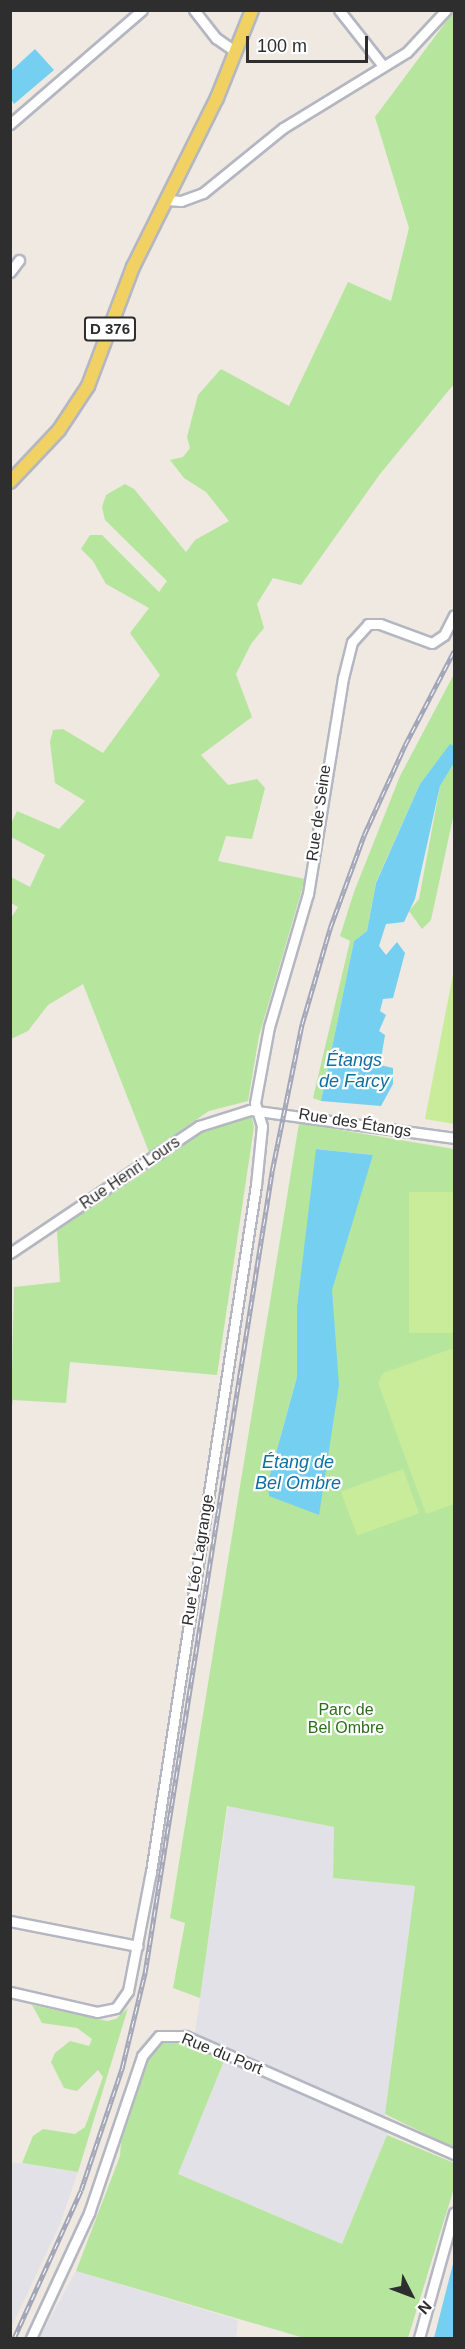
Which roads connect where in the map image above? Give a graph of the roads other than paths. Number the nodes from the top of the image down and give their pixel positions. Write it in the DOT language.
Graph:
graph roads {
  1 [pos="142,10"];
  2 [pos="194,10"];
  3 [pos="252,10"];
  4 [pos="339,10"];
  5 [pos="446,10"];
  6 [pos="237,52"];
  7 [pos="383,66"];
  8 [pos="10,124"];
  9 [pos="167,200"];
  10 [pos="19,260"];
  11 [pos="10,272"];
  12 [pos="10,482"];
  13 [pos="454,615"];
  14 [pos="256,1109"];
  15 [pos="454,1138"];
  16 [pos="10,1253"];
  17 [pos="10,1920"];
  18 [pos="138,1946"];
  19 [pos="10,1992"];
  20 [pos="454,2154"];
  21 [pos="454,2213"];
  22 [pos="31,2338"];
  23 [pos="419,2338"];
  1 -- 8 [label="street"];
  2 -- 6 [label="street"];
  3 -- 6 [label="main road, D 376"];
  4 -- 7 [label="street"];
  5 -- 7 [label="street"];
  6 -- 9 [label="main road, D 376"];
  7 -- 9 [label="street"];
  9 -- 12 [label="main road, D 376"];
  10 -- 11 [label="street"];
  13 -- 14 [label="street, Rue de Seine"];
  14 -- 15 [label="street, Rue des Étangs"];
  14 -- 16 [label="street, Rue Henri Lours"];
  14 -- 18 [label="street, Rue Léo Lagrange"];
  17 -- 18 [label="street"];
  18 -- 19 [label="street, Rue Léo Lagrange"];
  20 -- 22 [label="street, Rue du Port"];
  21 -- 23 [label="street"];
}
